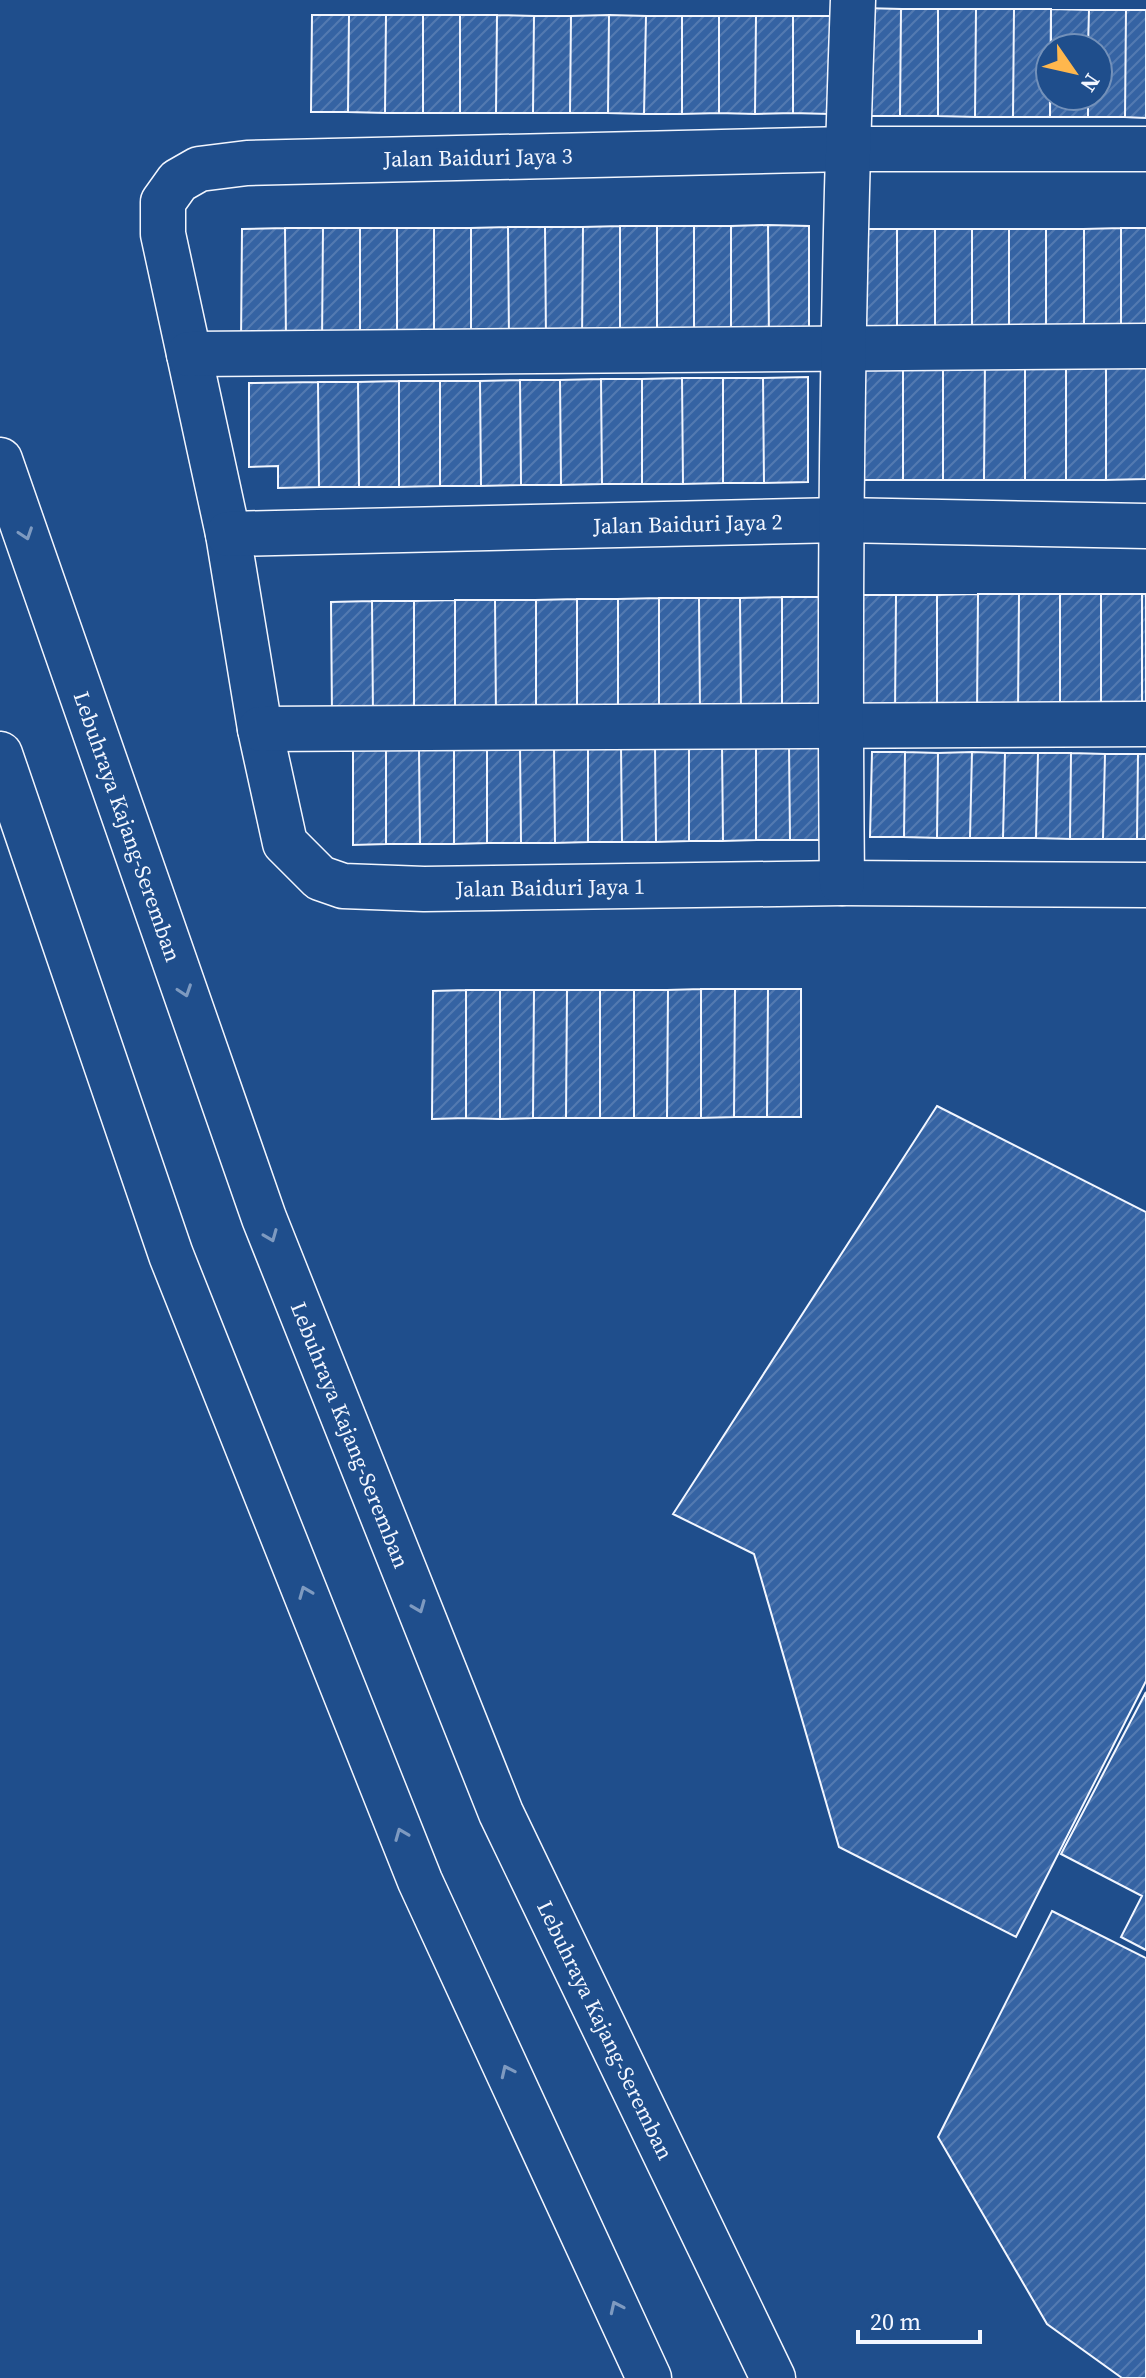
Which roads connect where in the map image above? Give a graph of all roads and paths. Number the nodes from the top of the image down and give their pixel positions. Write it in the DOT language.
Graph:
graph roads {
  1 [pos="853,0"];
  2 [pos="847,149"];
  3 [pos="1146,149"];
  4 [pos="1146,346"];
  5 [pos="843,347"];
  6 [pos="189,354"];
  7 [pos="0,460"];
  8 [pos="840,520"];
  9 [pos="1146,526"];
  10 [pos="228,534"];
  11 [pos="1146,724"];
  12 [pos="840,726"];
  13 [pos="260,729"];
  14 [pos="0,754"];
  15 [pos="842,883"];
  16 [pos="1146,885"];
  17 [pos="649,2378"];
  18 [pos="773,2378"];
  1 -- 2 [label="main road"];
  2 -- 3 [label="main road, Jalan Baiduri Jaya 3"];
  2 -- 5 [label="main road"];
  2 -- 6 [label="main road, Jalan Baiduri Jaya 3"];
  4 -- 5 [label="main road"];
  5 -- 6 [label="main road"];
  5 -- 8 [label="main road"];
  6 -- 10 [label="main road, Jalan Baiduri Jaya 3"];
  7 -- 18 [label="main road, Lebuhraya Kajang-Seremban, one-way"];
  8 -- 9 [label="main road, Jalan Baiduri Jaya 2"];
  8 -- 10 [label="main road, Jalan Baiduri Jaya 2"];
  8 -- 12 [label="main road"];
  10 -- 13 [label="main road, Jalan Baiduri Jaya 1"];
  11 -- 12 [label="main road"];
  12 -- 13 [label="main road"];
  12 -- 15 [label="main road"];
  13 -- 15 [label="main road, Jalan Baiduri Jaya 1"];
  17 -- 14 [label="main road, one-way"];
  15 -- 16 [label="main road, Jalan Baiduri Jaya 1"];
}
